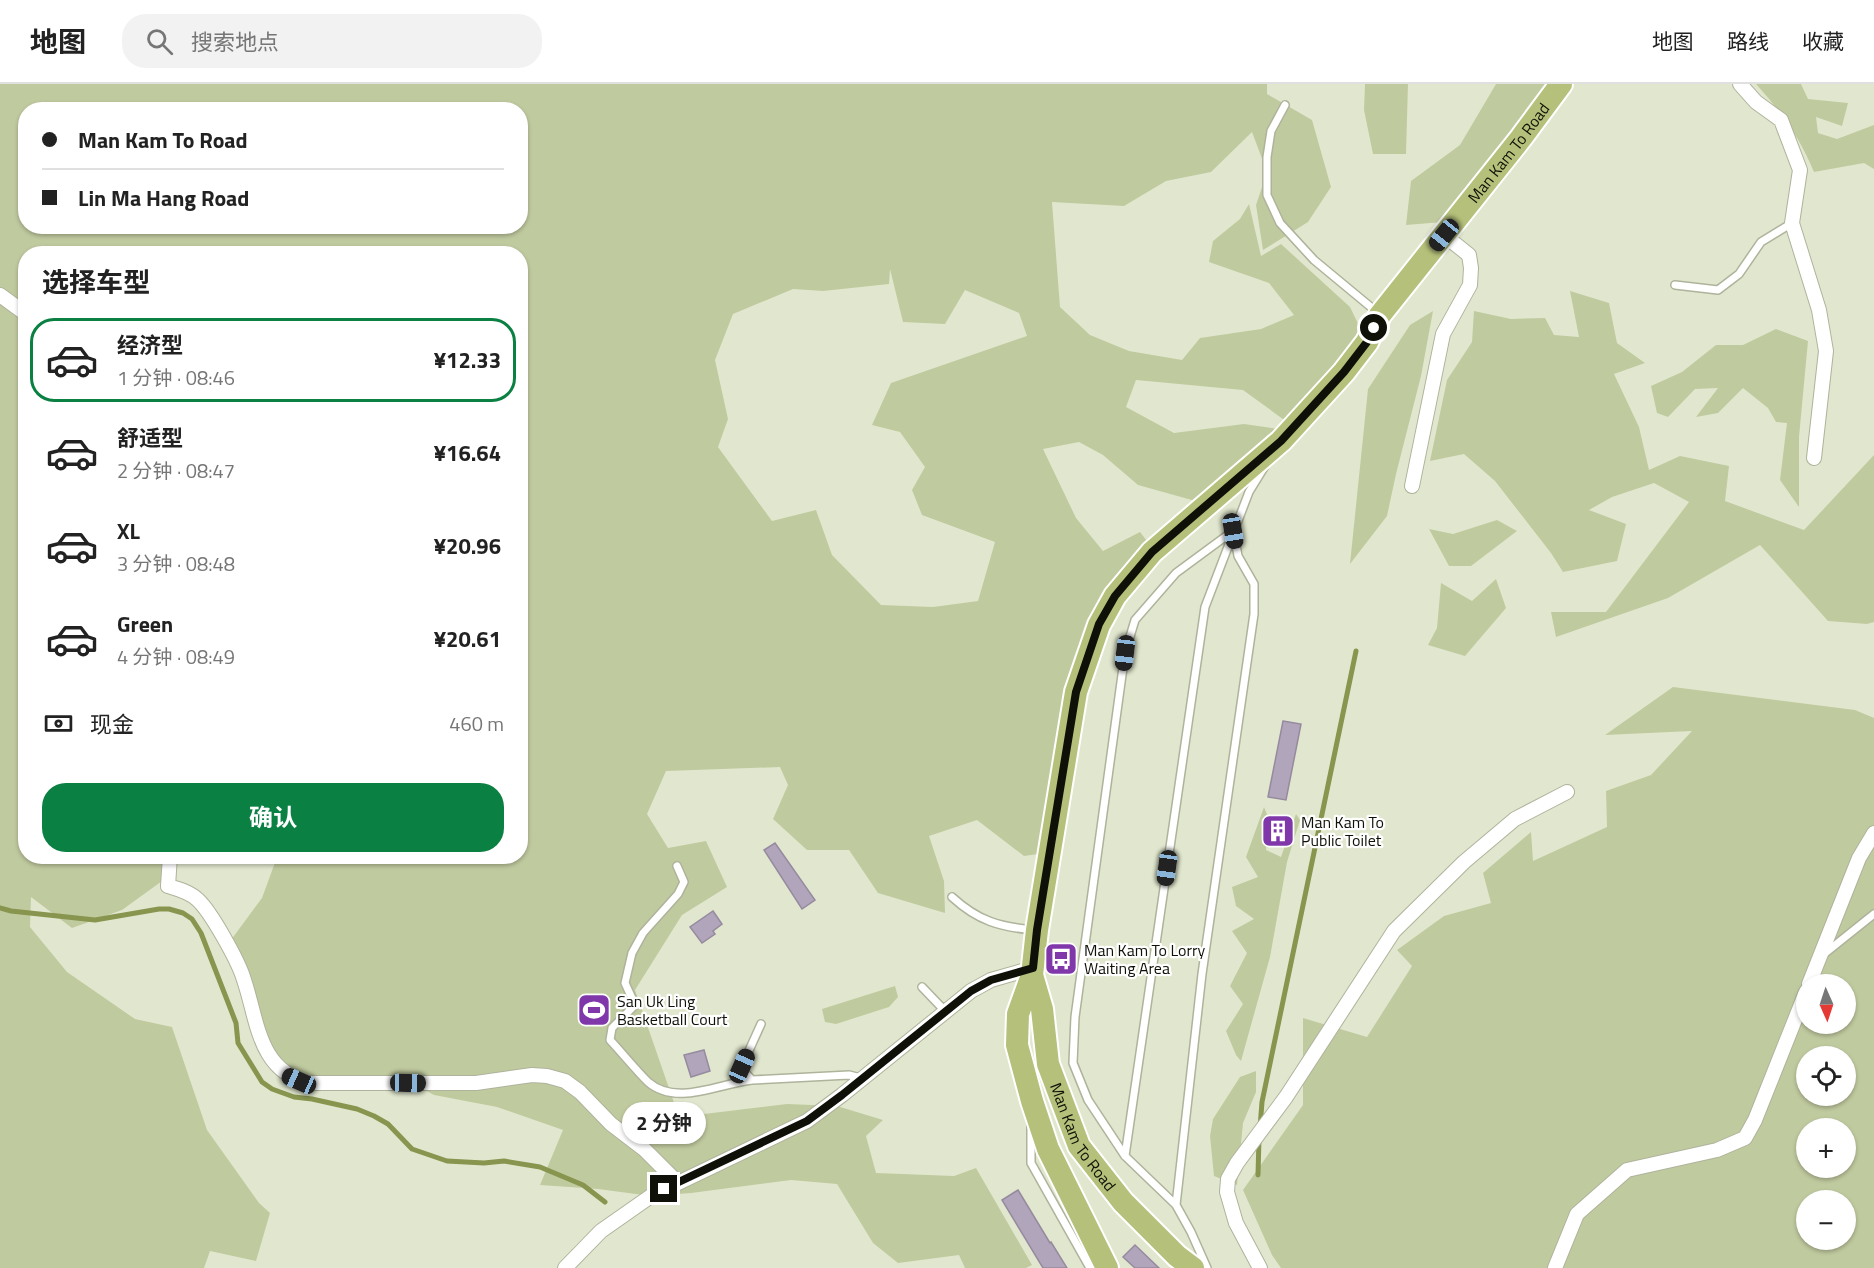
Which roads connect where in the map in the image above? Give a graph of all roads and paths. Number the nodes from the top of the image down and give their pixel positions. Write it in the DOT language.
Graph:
graph roads {
  1 [pos="1561,84"];
  2 [pos="1740,84"];
  3 [pos="1286,105"];
  4 [pos="1792,224"];
  5 [pos="1444,235"];
  6 [pos="1675,285"];
  7 [pos="0,295"];
  8 [pos="18,308"];
  9 [pos="1380,315"];
  10 [pos="1281,441"];
  11 [pos="1814,458"];
  12 [pos="1412,486"];
  13 [pos="1233,531"];
  14 [pos="1568,792"];
  15 [pos="1874,833"];
  16 [pos="169,864"];
  17 [pos="677,866"];
  18 [pos="952,897"];
  19 [pos="1874,914"];
  20 [pos="1037,930"];
  21 [pos="1820,957"];
  22 [pos="1033,971"];
  23 [pos="1813,974"];
  24 [pos="922,987"];
  25 [pos="945,1011"];
  26 [pos="1796,1017"];
  27 [pos="761,1023"];
  28 [pos="863,1078"];
  29 [pos="752,1080"];
  30 [pos="1032,1101"];
  31 [pos="1125,1156"];
  32 [pos="677,1182"];
  33 [pos="1176,1205"];
  34 [pos="565,1268"];
  35 [pos="1090,1268"];
  36 [pos="1107,1268"];
  37 [pos="1193,1268"];
  38 [pos="1207,1268"];
  39 [pos="1260,1268"];
  40 [pos="1555,1268"];
  1 -- 5 [label="main road, Man Kam To Road"];
  2 -- 4 [label="street"];
  3 -- 9 [label="lane"];
  4 -- 6 [label="lane"];
  4 -- 11 [label="street"];
  5 -- 9 [label="main road, Man Kam To Road"];
  5 -- 12 [label="street"];
  7 -- 8 [label="street"];
  9 -- 10 [label="main road, Man Kam To Road"];
  10 -- 13 [label="lane"];
  10 -- 20 [label="main road, Man Kam To Road"];
  13 -- 31 [label="lane"];
  13 -- 31 [label="lane"];
  13 -- 33 [label="lane"];
  14 -- 39 [label="street"];
  15 -- 21 [label="street"];
  16 -- 32 [label="street"];
  17 -- 29 [label="lane"];
  18 -- 20 [label="lane"];
  19 -- 21 [label="lane"];
  20 -- 22 [label="main road, Man Kam To Road"];
  21 -- 23 [label="street"];
  22 -- 25 [label="street"];
  22 -- 30 [label="main road, Man Kam To Road"];
  22 -- 37 [label="main road, Man Kam To Road"];
  24 -- 25 [label="lane"];
  25 -- 28 [label="street"];
  26 -- 40 [label="street"];
  27 -- 29 [label="lane"];
  28 -- 29 [label="lane"];
  28 -- 32 [label="street"];
  30 -- 35 [label="lane, Man Kam To Road"];
  30 -- 36 [label="main road, Man Kam To Road"];
  31 -- 33 [label="lane"];
  32 -- 34 [label="street"];
  33 -- 38 [label="lane"];
}
